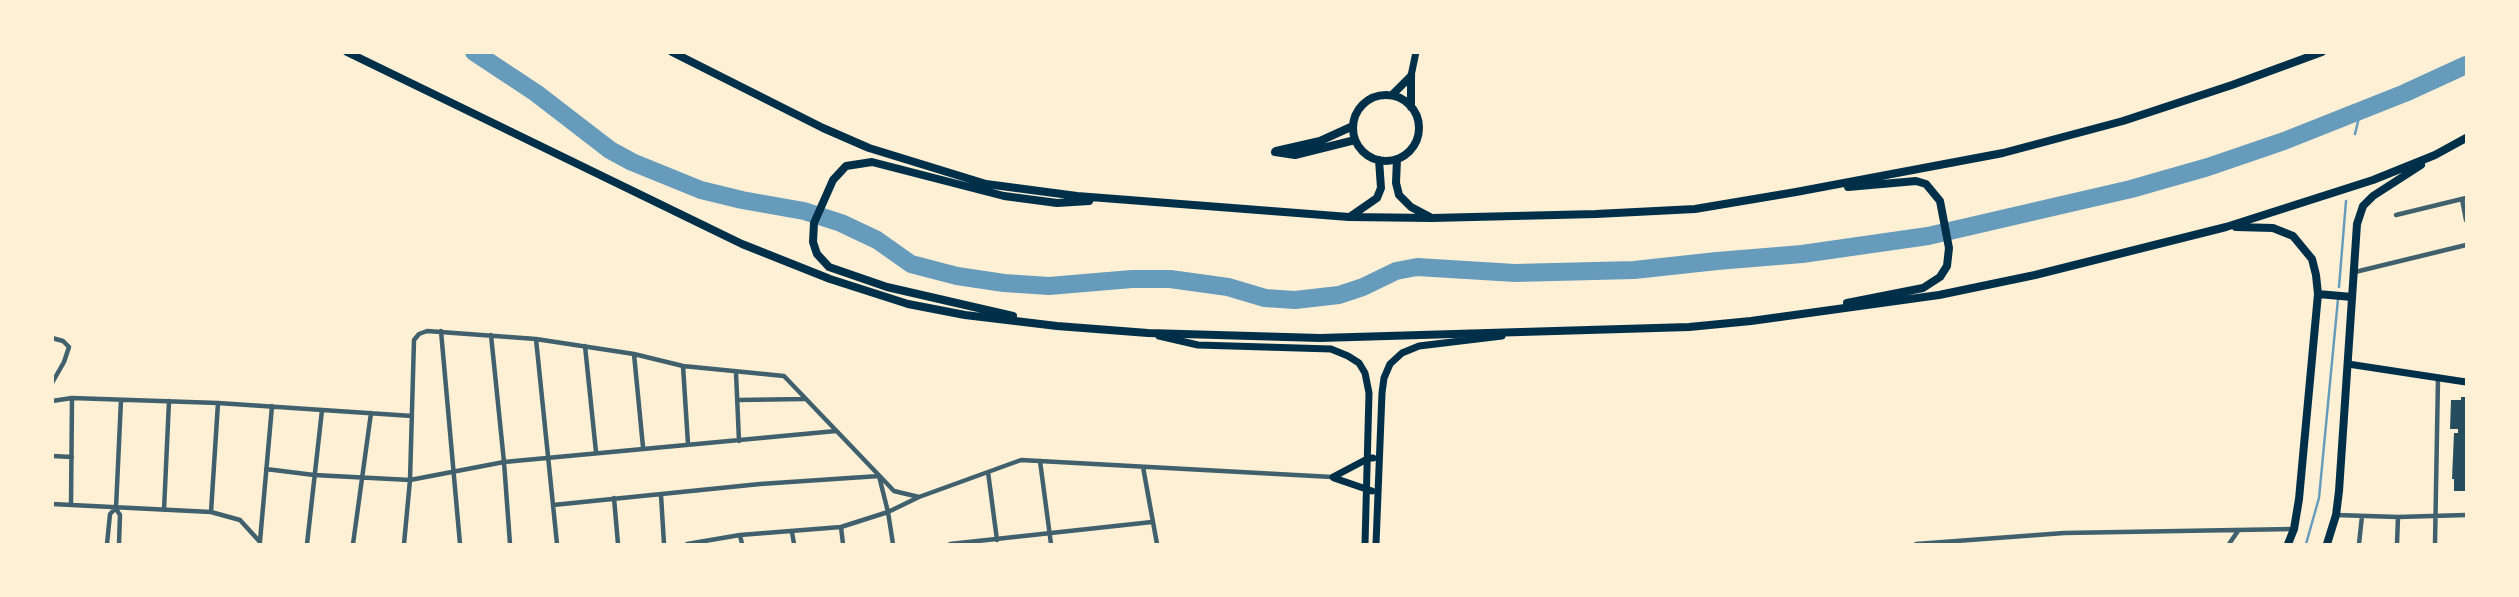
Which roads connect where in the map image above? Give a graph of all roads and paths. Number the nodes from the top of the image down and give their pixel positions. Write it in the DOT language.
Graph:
graph roads {
  1 [pos="347,52"];
  2 [pos="673,52"];
  3 [pos="1416,52"];
  4 [pos="2322,52"];
  5 [pos="1411,76"];
  6 [pos="1392,96"];
  7 [pos="1412,107"];
  8 [pos="1353,126"];
  9 [pos="2466,138"];
  10 [pos="1355,141"];
  11 [pos="2435,155"];
  12 [pos="1397,159"];
  13 [pos="1379,160"];
  14 [pos="1796,192"];
  15 [pos="1129,198"];
  16 [pos="2464,199"];
  17 [pos="2396,215"];
  18 [pos="1349,217"];
  19 [pos="1432,218"];
  20 [pos="2466,220"];
  21 [pos="2226,227"];
  22 [pos="2466,245"];
  23 [pos="2354,272"];
  24 [pos="2318,294"];
  25 [pos="2352,297"];
  26 [pos="1809,313"];
  27 [pos="1057,326"];
  28 [pos="442,331"];
  29 [pos="1148,333"];
  30 [pos="1525,333"];
  31 [pos="491,335"];
  32 [pos="52,338"];
  33 [pos="536,340"];
  34 [pos="585,346"];
  35 [pos="634,354"];
  36 [pos="2348,364"];
  37 [pos="683,366"];
  38 [pos="736,373"];
  39 [pos="2438,378"];
  40 [pos="2466,382"];
  41 [pos="52,383"];
  42 [pos="72,398"];
  43 [pos="805,398"];
  44 [pos="121,400"];
  45 [pos="737,400"];
  46 [pos="52,401"];
  47 [pos="169,401"];
  48 [pos="218,403"];
  49 [pos="272,406"];
  50 [pos="322,410"];
  51 [pos="370,413"];
  52 [pos="412,416"];
  53 [pos="837,431"];
  54 [pos="739,441"];
  55 [pos="688,444"];
  56 [pos="643,447"];
  57 [pos="596,452"];
  58 [pos="52,456"];
  59 [pos="72,457"];
  60 [pos="548,458"];
  61 [pos="1369,458"];
  62 [pos="1380,458"];
  63 [pos="1040,461"];
  64 [pos="504,462"];
  65 [pos="1143,467"];
  66 [pos="266,469"];
  67 [pos="454,472"];
  68 [pos="988,472"];
  69 [pos="314,475"];
  70 [pos="878,476"];
  71 [pos="1333,477"];
  72 [pos="363,478"];
  73 [pos="410,480"];
  74 [pos="1368,491"];
  75 [pos="1378,491"];
  76 [pos="661,495"];
  77 [pos="919,497"];
  78 [pos="614,498"];
  79 [pos="52,505"];
  80 [pos="553,505"];
  81 [pos="71,506"];
  82 [pos="116,508"];
  83 [pos="164,510"];
  84 [pos="211,512"];
  85 [pos="888,512"];
  86 [pos="2336,515"];
  87 [pos="2436,515"];
  88 [pos="2466,515"];
  89 [pos="2362,516"];
  90 [pos="2398,517"];
  91 [pos="1152,522"];
  92 [pos="841,527"];
  93 [pos="2294,529"];
  94 [pos="2239,530"];
  95 [pos="792,532"];
  96 [pos="1050,534"];
  97 [pos="740,535"];
  98 [pos="997,540"];
  99 [pos="260,543"];
  100 [pos="107,544"];
  101 [pos="119,544"];
  102 [pos="307,544"];
  103 [pos="353,544"];
  104 [pos="404,544"];
  105 [pos="460,544"];
  106 [pos="510,544"];
  107 [pos="557,544"];
  108 [pos="618,544"];
  109 [pos="664,544"];
  110 [pos="689,544"];
  111 [pos="742,544"];
  112 [pos="793,544"];
  113 [pos="843,544"];
  114 [pos="893,544"];
  115 [pos="950,544"];
  116 [pos="1051,544"];
  117 [pos="1157,544"];
  118 [pos="1365,544"];
  119 [pos="1376,544"];
  120 [pos="1916,544"];
  121 [pos="2229,544"];
  122 [pos="2288,544"];
  123 [pos="2327,544"];
  124 [pos="2359,544"];
  125 [pos="2397,544"];
  126 [pos="2435,544"];
  1 -- 27 [label="main road"];
  2 -- 15 [label="main road"];
  3 -- 5 [label="main road"];
  4 -- 14 [label="main road"];
  5 -- 6 [label="main road"];
  5 -- 7 [label="main road"];
  6 -- 7 [label="main road"];
  6 -- 8 [label="main road"];
  7 -- 12 [label="main road"];
  8 -- 10 [label="main road"];
  8 -- 10 [label="main road"];
  9 -- 11 [label="main road"];
  10 -- 13 [label="main road"];
  11 -- 21 [label="main road"];
  11 -- 23 [label="main road"];
  12 -- 13 [label="main road"];
  12 -- 19 [label="main road"];
  13 -- 18 [label="main road"];
  14 -- 19 [label="main road"];
  14 -- 26 [label="main road"];
  15 -- 18 [label="main road"];
  15 -- 27 [label="main road"];
  16 -- 17 [label="street"];
  16 -- 20 [label="street"];
  18 -- 19 [label="main road"];
  21 -- 24 [label="main road"];
  21 -- 26 [label="main road"];
  22 -- 23 [label="street"];
  23 -- 25 [label="main road"];
  24 -- 25 [label="main road"];
  24 -- 93 [label="main road"];
  25 -- 36 [label="main road"];
  26 -- 30 [label="main road"];
  27 -- 29 [label="main road"];
  28 -- 31 [label="street"];
  28 -- 52 [label="street"];
  28 -- 67 [label="street"];
  29 -- 30 [label="main road"];
  29 -- 61 [label="main road"];
  30 -- 62 [label="main road"];
  31 -- 33 [label="street"];
  31 -- 64 [label="street"];
  32 -- 41 [label="street"];
  33 -- 34 [label="street"];
  33 -- 60 [label="street"];
  34 -- 35 [label="street"];
  34 -- 57 [label="street"];
  35 -- 37 [label="street"];
  35 -- 56 [label="street"];
  36 -- 39 [label="main road"];
  36 -- 86 [label="main road"];
  37 -- 38 [label="street"];
  37 -- 55 [label="street"];
  38 -- 43 [label="street"];
  38 -- 45 [label="street"];
  39 -- 40 [label="main road"];
  39 -- 87 [label="street"];
  42 -- 44 [label="street"];
  42 -- 46 [label="street"];
  42 -- 59 [label="street"];
  43 -- 45 [label="street"];
  43 -- 53 [label="street"];
  44 -- 47 [label="street"];
  44 -- 82 [label="street"];
  45 -- 54 [label="street"];
  47 -- 48 [label="street"];
  47 -- 83 [label="street"];
  48 -- 49 [label="street"];
  48 -- 84 [label="street"];
  49 -- 50 [label="street"];
  49 -- 66 [label="street"];
  50 -- 51 [label="street"];
  50 -- 69 [label="street"];
  51 -- 52 [label="street"];
  51 -- 72 [label="street"];
  52 -- 73 [label="street"];
  53 -- 54 [label="street"];
  53 -- 70 [label="street"];
  54 -- 55 [label="street"];
  55 -- 56 [label="street"];
  56 -- 57 [label="street"];
  57 -- 60 [label="street"];
  58 -- 59 [label="street"];
  59 -- 81 [label="street"];
  60 -- 64 [label="street"];
  60 -- 80 [label="street"];
  61 -- 62 [label="main road"];
  61 -- 71 [label="main road"];
  61 -- 74 [label="main road"];
  62 -- 75 [label="main road"];
  63 -- 65 [label="street"];
  63 -- 68 [label="street"];
  63 -- 96 [label="street"];
  64 -- 67 [label="street"];
  64 -- 106 [label="street"];
  65 -- 71 [label="street"];
  65 -- 91 [label="street"];
  66 -- 69 [label="street"];
  66 -- 99 [label="street"];
  67 -- 73 [label="street"];
  67 -- 105 [label="street"];
  68 -- 77 [label="street"];
  68 -- 98 [label="street"];
  69 -- 72 [label="street"];
  69 -- 102 [label="street"];
  70 -- 76 [label="street"];
  70 -- 77 [label="street"];
  70 -- 85 [label="street"];
  71 -- 74 [label="main road"];
  72 -- 73 [label="street"];
  72 -- 103 [label="street"];
  73 -- 104 [label="street"];
  74 -- 75 [label="main road"];
  74 -- 118 [label="main road"];
  75 -- 119 [label="main road"];
  76 -- 78 [label="street"];
  76 -- 109 [label="street"];
  77 -- 85 [label="street"];
  78 -- 80 [label="street"];
  78 -- 108 [label="street"];
  79 -- 81 [label="street"];
  80 -- 107 [label="street"];
  81 -- 82 [label="street"];
  82 -- 83 [label="street"];
  82 -- 100 [label="street"];
  82 -- 101 [label="street"];
  83 -- 84 [label="street"];
  84 -- 99 [label="street"];
  85 -- 92 [label="street"];
  85 -- 114 [label="street"];
  86 -- 89 [label="street"];
  86 -- 123 [label="main road"];
  87 -- 88 [label="street"];
  87 -- 90 [label="street"];
  87 -- 126 [label="street"];
  89 -- 90 [label="street"];
  89 -- 124 [label="street"];
  90 -- 125 [label="street"];
  91 -- 96 [label="street"];
  91 -- 117 [label="street"];
  92 -- 95 [label="street"];
  92 -- 113 [label="street"];
  93 -- 94 [label="street"];
  93 -- 122 [label="main road"];
  94 -- 120 [label="street"];
  94 -- 121 [label="street"];
  95 -- 97 [label="street"];
  95 -- 112 [label="street"];
  96 -- 98 [label="street"];
  96 -- 116 [label="street"];
  97 -- 110 [label="street"];
  97 -- 111 [label="street"];
  98 -- 115 [label="street"];
}
